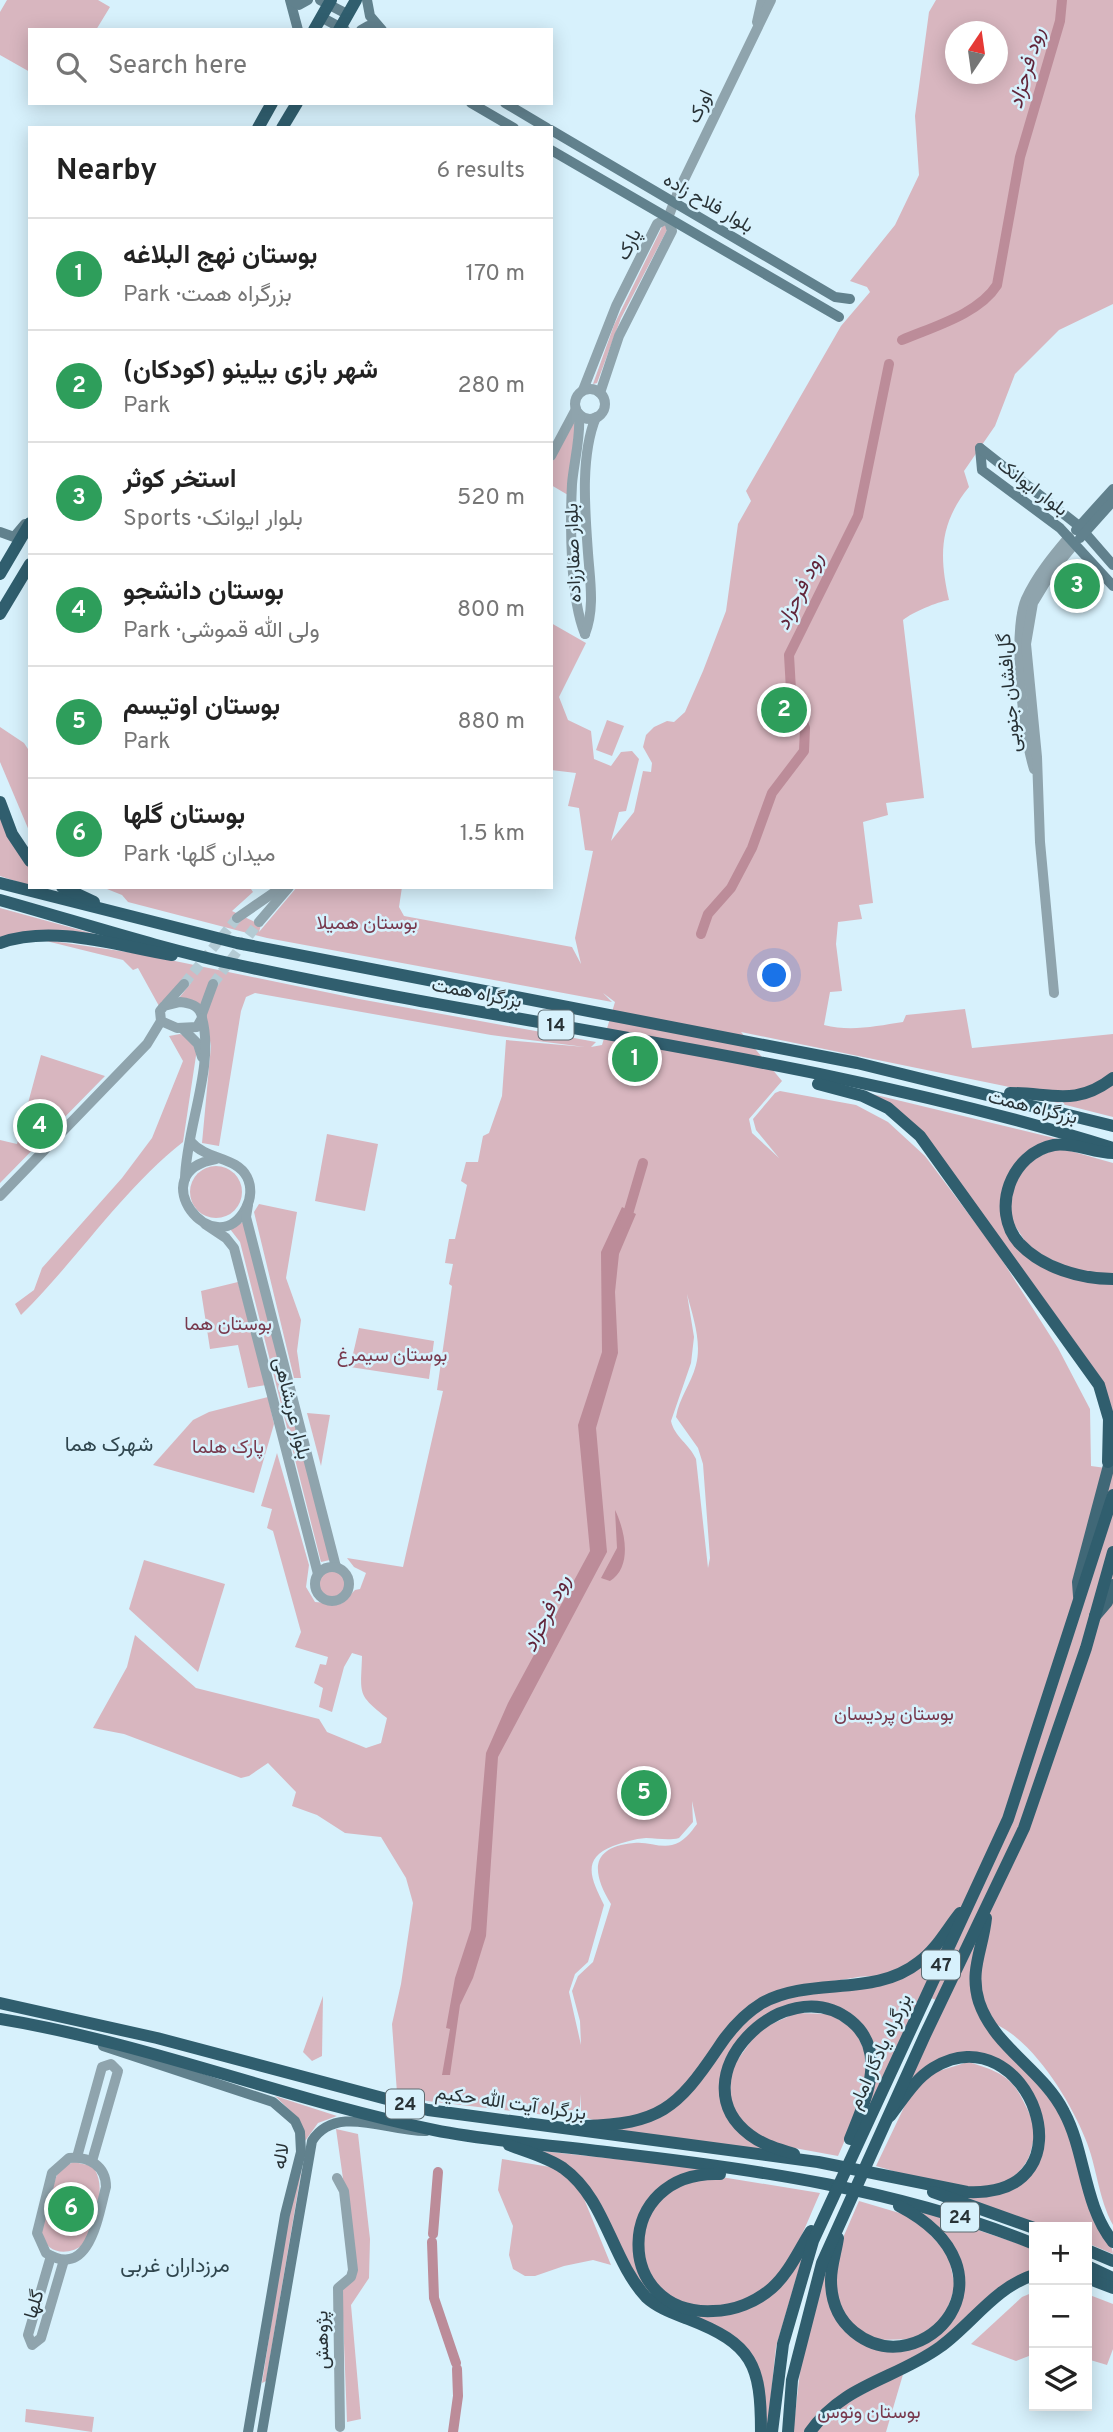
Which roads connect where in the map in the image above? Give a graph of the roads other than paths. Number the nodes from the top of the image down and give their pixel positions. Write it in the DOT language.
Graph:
graph roads {
  1 [pos="291,0"];
  2 [pos="308,0"];
  3 [pos="355,0"];
  4 [pos="367,0"];
  5 [pos="762,0"];
  6 [pos="771,0"];
  7 [pos="327,2"];
  8 [pos="347,15"];
  9 [pos="321,17"];
  10 [pos="756,26"];
  11 [pos="298,28"];
  12 [pos="315,28"];
  13 [pos="339,28"];
  14 [pos="341,28"];
  15 [pos="378,28"];
  16 [pos="724,66"];
  17 [pos="734,73"];
  18 [pos="271,105"];
  19 [pos="296,105"];
  20 [pos="475,105"];
  21 [pos="508,105"];
  22 [pos="259,126"];
  23 [pos="283,126"];
  24 [pos="511,126"];
  25 [pos="544,126"];
  26 [pos="553,131"];
  27 [pos="553,151"];
  28 [pos="674,202"];
  29 [pos="668,218"];
  30 [pos="850,299"];
  31 [pos="839,317"];
  32 [pos="583,390"];
  33 [pos="600,393"];
  34 [pos="578,412"];
  35 [pos="596,417"];
  36 [pos="553,453"];
  37 [pos="1113,489"];
  38 [pos="1113,501"];
  39 [pos="28,523"];
  40 [pos="28,525"];
  41 [pos="1082,529"];
  42 [pos="0,532"];
  43 [pos="1072,540"];
  44 [pos="1113,565"];
  45 [pos="28,567"];
  46 [pos="0,574"];
  47 [pos="28,579"];
  48 [pos="1113,586"];
  49 [pos="16,587"];
  50 [pos="0,614"];
  51 [pos="0,802"];
  52 [pos="28,858"];
  53 [pos="0,883"];
  54 [pos="66,889"];
  55 [pos="279,889"];
  56 [pos="287,889"];
  57 [pos="0,900"];
  58 [pos="130,918"];
  59 [pos="237,918"];
  60 [pos="258,922"];
  61 [pos="0,943"];
  62 [pos="236,965"];
  63 [pos="184,984"];
  64 [pos="213,984"];
  65 [pos="1054,993"];
  66 [pos="166,1004"];
  67 [pos="202,1016"];
  68 [pos="161,1021"];
  69 [pos="180,1029"];
  70 [pos="147,1044"];
  71 [pos="202,1061"];
  72 [pos="775,1067"];
  73 [pos="1113,1078"];
  74 [pos="989,1093"];
  75 [pos="1113,1126"];
  76 [pos="190,1141"];
  77 [pos="1113,1147"];
  78 [pos="1113,1153"];
  79 [pos="216,1159"];
  80 [pos="185,1181"];
  81 [pos="0,1196"];
  82 [pos="248,1205"];
  83 [pos="205,1224"];
  84 [pos="1113,1279"];
  85 [pos="1111,1457"];
  86 [pos="1113,1495"];
  87 [pos="1113,1552"];
  88 [pos="336,1567"];
  89 [pos="318,1574"];
  90 [pos="1113,1585"];
  91 [pos="1079,1604"];
  92 [pos="1095,1616"];
  93 [pos="969,1903"];
  94 [pos="988,1908"];
  95 [pos="0,2002"];
  96 [pos="0,2019"];
  97 [pos="76,2035"];
  98 [pos="890,2116"];
  99 [pos="546,2127"];
  100 [pos="436,2130"];
  101 [pos="492,2139"];
  102 [pos="77,2157"];
  103 [pos="849,2160"];
  104 [pos="92,2161"];
  105 [pos="818,2162"];
  106 [pos="769,2174"];
  107 [pos="337,2178"];
  108 [pos="893,2178"];
  109 [pos="884,2197"];
  110 [pos="825,2210"];
  111 [pos="843,2216"];
  112 [pos="1029,2226"];
  113 [pos="1029,2242"];
  114 [pos="1113,2242"];
  115 [pos="1092,2252"];
  116 [pos="51,2256"];
  117 [pos="64,2260"];
  118 [pos="1113,2261"];
  119 [pos="1092,2268"];
  120 [pos="1029,2277"];
  121 [pos="1113,2278"];
  122 [pos="1092,2280"];
  123 [pos="1113,2288"];
  124 [pos="340,2427"];
  125 [pos="248,2432"];
  126 [pos="262,2432"];
  127 [pos="761,2432"];
  128 [pos="772,2432"];
  129 [pos="788,2432"];
  130 [pos="810,2432"];
  1 -- 2 [label="main road"];
  1 -- 11 [label="main road"];
  3 -- 8 [label="highway"];
  4 -- 15 [label="main road"];
  5 -- 10 [label="street"];
  6 -- 10 [label="street"];
  7 -- 8 [label="main road"];
  7 -- 9 [label="highway"];
  8 -- 14 [label="highway"];
  9 -- 12 [label="highway"];
  9 -- 13 [label="main road"];
  10 -- 17 [label="street, اورک"];
  16 -- 17 [label="street"];
  17 -- 28 [label="street, اورک"];
  18 -- 22 [label="highway"];
  19 -- 23 [label="highway"];
  20 -- 24 [label="main road"];
  21 -- 25 [label="main road, بلوار فلاح زاده"];
  26 -- 28 [label="main road, بلوار فلاح زاده"];
  27 -- 29 [label="main road, بلوار فلاح زاده"];
  28 -- 29 [label="street, اورک"];
  28 -- 30 [label="main road, بلوار فلاح زاده"];
  29 -- 31 [label="main road, بلوار فلاح زاده"];
  29 -- 32 [label="street, پارک"];
  29 -- 33 [label="street, پارک"];
  32 -- 33 [label="street"];
  32 -- 34 [label="street"];
  33 -- 35 [label="street"];
  34 -- 35 [label="street"];
  34 -- 35 [label="street, بلوار صفارزاده"];
  34 -- 36 [label="street"];
  37 -- 41 [label="main road"];
  38 -- 41 [label="main road"];
  39 -- 42 [label="main road"];
  40 -- 46 [label="highway"];
  41 -- 43 [label="main road"];
  41 -- 43 [label="main road, بلوار ایوانک"];
  41 -- 44 [label="main road, بلوار ایوانک"];
  43 -- 48 [label="main road, بلوار ایوانک"];
  43 -- 65 [label="street, گل‌افشان جنوبی"];
  45 -- 49 [label="highway"];
  47 -- 49 [label="street"];
  49 -- 50 [label="highway"];
  51 -- 52 [label="highway"];
  53 -- 58 [label="highway, بزرگراه همت / 14"];
  54 -- 58 [label="highway"];
  55 -- 59 [label="street"];
  56 -- 60 [label="street"];
  57 -- 62 [label="highway, بزرگراه همت / 14"];
  58 -- 74 [label="highway, بزرگراه همت / 14"];
  61 -- 62 [label="highway"];
  62 -- 72 [label="highway, بزرگراه همت / 14"];
  63 -- 66 [label="street"];
  64 -- 67 [label="street"];
  66 -- 67 [label="street"];
  66 -- 68 [label="street"];
  67 -- 69 [label="street"];
  67 -- 71 [label="street"];
  68 -- 69 [label="street"];
  68 -- 70 [label="street"];
  69 -- 70 [label="street"];
  69 -- 71 [label="street"];
  70 -- 81 [label="street"];
  71 -- 76 [label="street"];
  72 -- 77 [label="highway, بزرگراه همت / 14"];
  72 -- 85 [label="highway"];
  73 -- 74 [label="highway"];
  74 -- 75 [label="highway, بزرگراه همت / 14"];
  76 -- 79 [label="street"];
  76 -- 80 [label="street"];
  78 -- 84 [label="highway"];
  79 -- 80 [label="street"];
  79 -- 82 [label="street"];
  80 -- 83 [label="street"];
  82 -- 83 [label="street"];
  82 -- 88 [label="street, بلوار عربشاهی"];
  83 -- 89 [label="street, بلوار عربشاهی"];
  85 -- 91 [label="main road"];
  86 -- 91 [label="highway, بزرگراه یادگار امام / 47"];
  87 -- 92 [label="highway, بزرگراه یادگار امام / 47"];
  88 -- 89 [label="street"];
  88 -- 89 [label="street"];
  90 -- 92 [label="main road"];
  91 -- 93 [label="highway, بزرگراه یادگار امام / 47"];
  92 -- 94 [label="highway, بزرگراه یادگار امام / 47"];
  93 -- 99 [label="highway"];
  93 -- 103 [label="highway, بزرگراه یادگار امام / 47"];
  94 -- 98 [label="highway, بزرگراه یادگار امام / 47"];
  94 -- 114 [label="highway"];
  95 -- 99 [label="highway, بزرگراه آیت الله حکیم / 24"];
  96 -- 97 [label="highway, بزرگراه آیت الله حکیم / 24"];
  97 -- 100 [label="highway, بزرگراه آیت الله حکیم / 24"];
  97 -- 125 [label="main road, لاله"];
  98 -- 108 [label="highway"];
  98 -- 111 [label="highway, بزرگراه یادگار امام / 47"];
  99 -- 105 [label="highway, بزرگراه آیت الله حکیم / 24"];
  100 -- 101 [label="highway, بزرگراه آیت الله حکیم / 24"];
  100 -- 126 [label="main road, لاله"];
  101 -- 106 [label="highway, بزرگراه آیت الله حکیم / 24"];
  101 -- 127 [label="highway"];
  102 -- 104 [label="street"];
  102 -- 104 [label="street"];
  102 -- 116 [label="street"];
  103 -- 105 [label="highway"];
  103 -- 110 [label="highway, بزرگراه یادگار امام / 47"];
  104 -- 117 [label="street"];
  105 -- 108 [label="highway, 24"];
  106 -- 109 [label="highway, بزرگراه آیت الله حکیم / 24"];
  106 -- 110 [label="highway"];
  107 -- 124 [label="street, پژوهش"];
  108 -- 112 [label="highway, 24"];
  109 -- 111 [label="highway"];
  109 -- 113 [label="highway, 24"];
  110 -- 128 [label="highway, بزرگراه یادگار امام / 47"];
  111 -- 129 [label="highway, بزرگراه یادگار امام / 47"];
  115 -- 118 [label="highway"];
  116 -- 117 [label="street"];
  116 -- 117 [label="street, گلها"];
  119 -- 121 [label="highway"];
  120 -- 130 [label="highway"];
  122 -- 123 [label="highway"];
}
